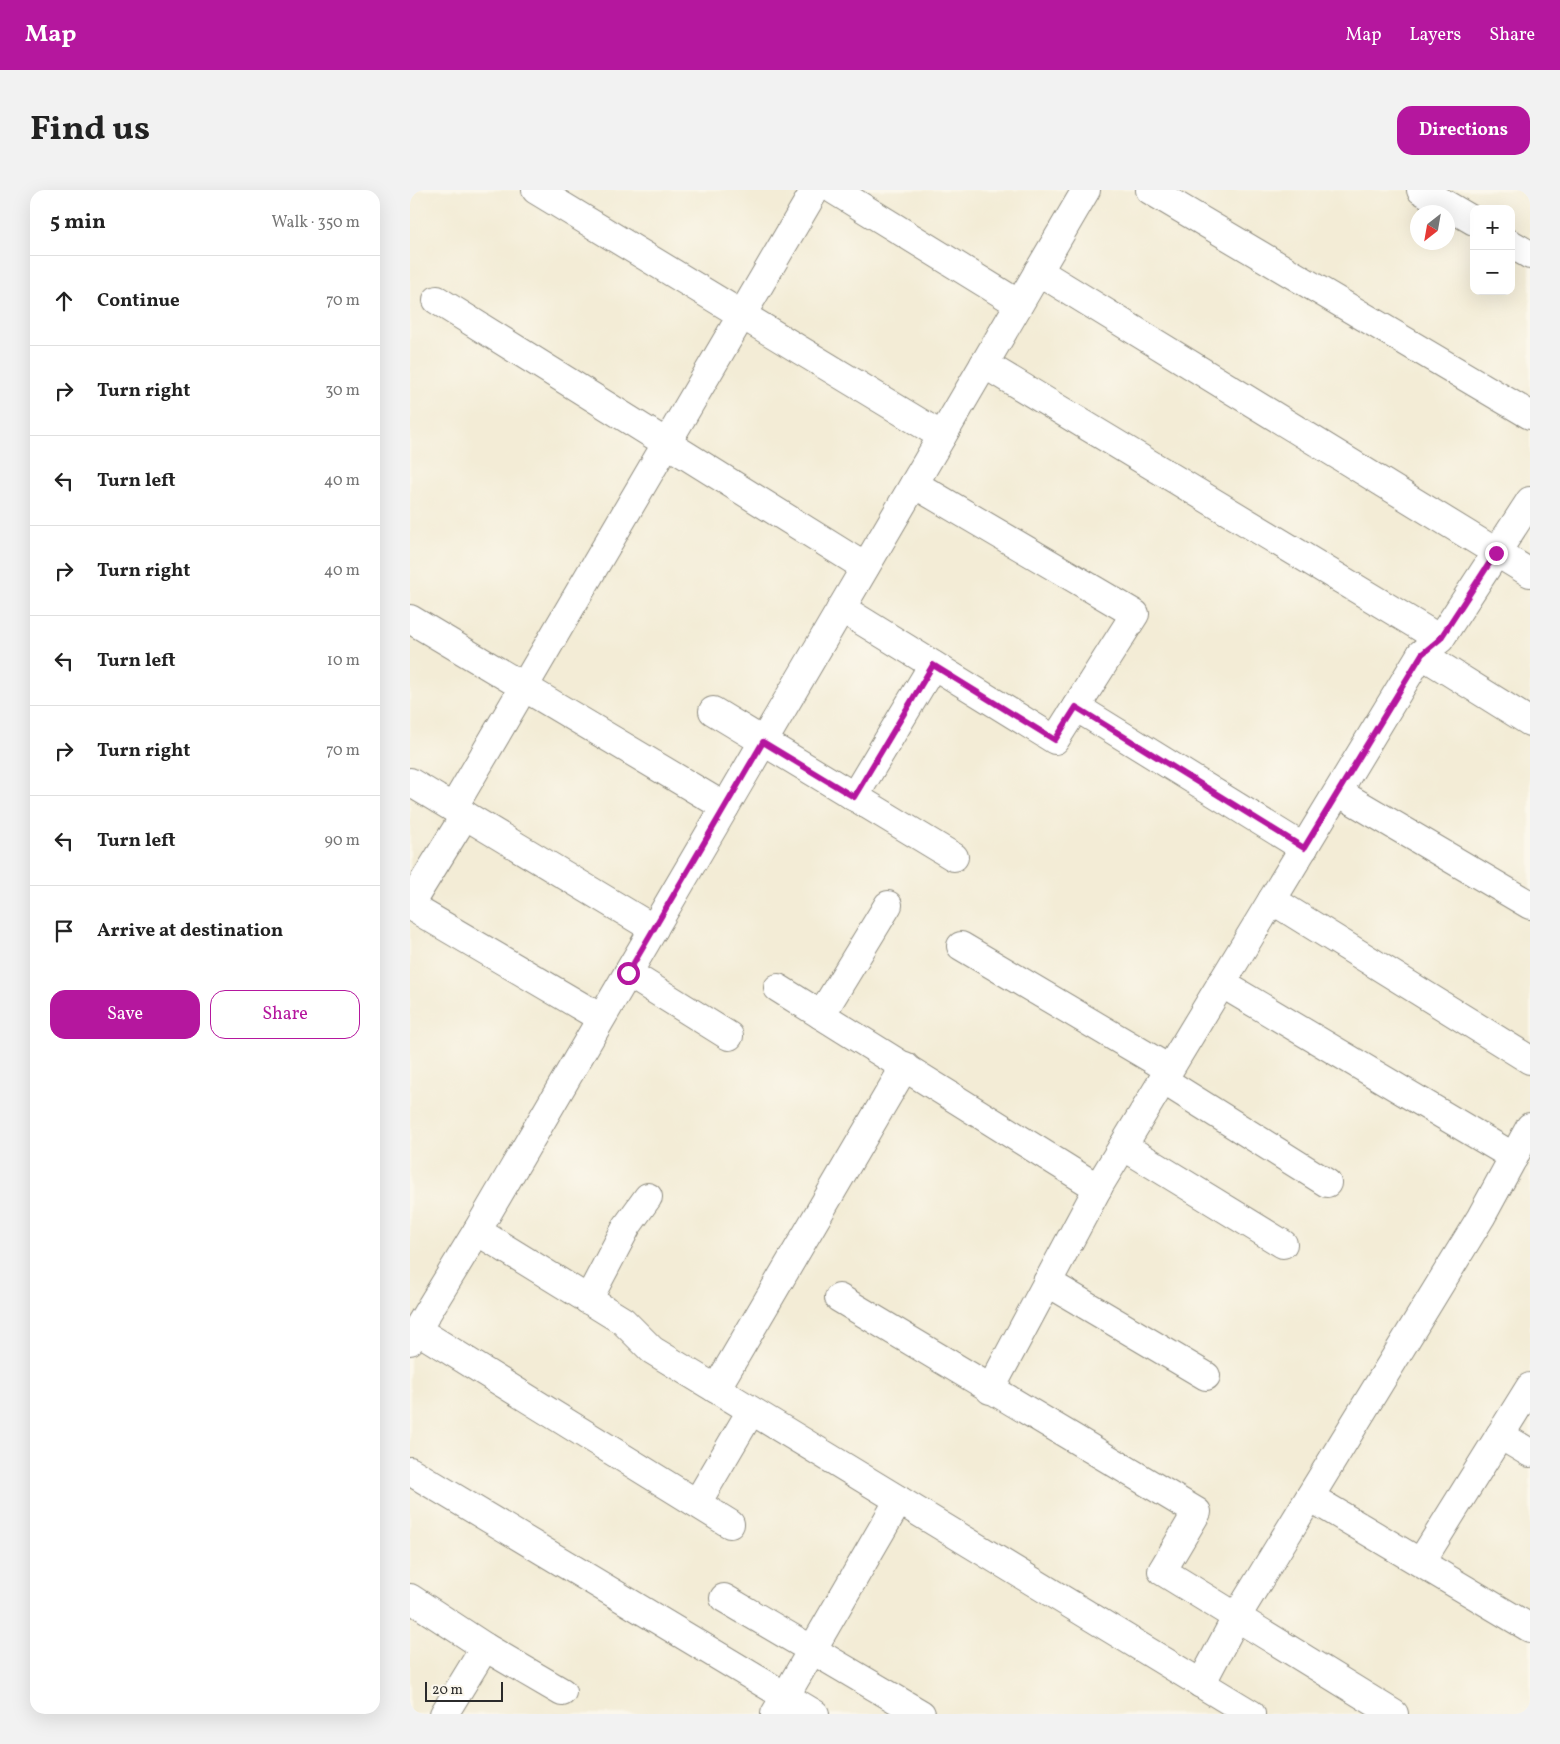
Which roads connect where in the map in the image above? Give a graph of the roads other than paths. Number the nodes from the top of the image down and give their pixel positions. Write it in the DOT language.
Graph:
graph roads {
  1 [pos="536,190"];
  2 [pos="815,190"];
  3 [pos="834,190"];
  4 [pos="1086,190"];
  5 [pos="1150,190"];
  6 [pos="1421,190"];
  7 [pos="1470,219"];
  8 [pos="1515,246"];
  9 [pos="1530,255"];
  10 [pos="1038,271"];
  11 [pos="437,300"];
  12 [pos="1019,304"];
  13 [pos="741,314"];
  14 [pos="984,364"];
  15 [pos="1530,415"];
  16 [pos="942,436"];
  17 [pos="666,442"];
  18 [pos="914,484"];
  19 [pos="1530,501"];
  20 [pos="1496,553"];
  21 [pos="865,567"];
  22 [pos="1530,572"];
  23 [pos="841,608"];
  24 [pos="410,620"];
  25 [pos="1431,647"];
  26 [pos="933,665"];
  27 [pos="524,687"];
  28 [pos="1076,707"];
  29 [pos="713,711"];
  30 [pos="1530,722"];
  31 [pos="763,742"];
  32 [pos="410,782"];
  33 [pos="1338,792"];
  34 [pos="854,797"];
  35 [pos="725,807"];
  36 [pos="459,811"];
  37 [pos="1304,848"];
  38 [pos="954,856"];
  39 [pos="1272,900"];
  40 [pos="410,905"];
  41 [pos="888,905"];
  42 [pos="1530,905"];
  43 [pos="654,929"];
  44 [pos="960,946"];
  45 [pos="628,973"];
  46 [pos="1221,983"];
  47 [pos="778,988"];
  48 [pos="821,1015"];
  49 [pos="601,1018"];
  50 [pos="730,1036"];
  51 [pos="1530,1060"];
  52 [pos="905,1066"];
  53 [pos="1166,1075"];
  54 [pos="1530,1127"];
  55 [pos="1123,1146"];
  56 [pos="1514,1157"];
  57 [pos="1327,1183"];
  58 [pos="1098,1188"];
  59 [pos="648,1196"];
  60 [pos="477,1231"];
  61 [pos="1283,1244"];
  62 [pos="1047,1282"];
  63 [pos="839,1298"];
  64 [pos="588,1300"];
  65 [pos="413,1335"];
  66 [pos="1206,1376"];
  67 [pos="1530,1387"];
  68 [pos="716,1389"];
  69 [pos="990,1390"];
  70 [pos="751,1411"];
  71 [pos="1500,1435"];
  72 [pos="1530,1453"];
  73 [pos="410,1471"];
  74 [pos="1310,1497"];
  75 [pos="898,1500"];
  76 [pos="696,1503"];
  77 [pos="730,1524"];
  78 [pos="1421,1562"];
  79 [pos="410,1598"];
  80 [pos="724,1598"];
  81 [pos="1237,1616"];
  82 [pos="1530,1628"];
  83 [pos="485,1647"];
  84 [pos="813,1649"];
  85 [pos="1201,1684"];
  86 [pos="562,1692"];
  87 [pos="780,1705"];
  88 [pos="444,1714"];
  89 [pos="815,1714"];
  90 [pos="921,1714"];
  91 [pos="1251,1714"];
  92 [pos="1394,1714"];
  1 -- 13 [label="street"];
  2 -- 13 [label="street"];
  3 -- 12 [label="street"];
  4 -- 10 [label="street"];
  5 -- 15 [label="street"];
  6 -- 7 [label="street"];
  8 -- 9 [label="street"];
  10 -- 12 [label="street"];
  10 -- 20 [label="street"];
  11 -- 17 [label="street"];
  12 -- 14 [label="street"];
  13 -- 16 [label="street"];
  13 -- 17 [label="street"];
  14 -- 16 [label="street"];
  14 -- 25 [label="street"];
  16 -- 18 [label="street"];
  17 -- 21 [label="street"];
  17 -- 27 [label="street"];
  18 -- 21 [label="street"];
  18 -- 28 [label="street"];
  19 -- 20 [label="street"];
  20 -- 22 [label="street"];
  20 -- 25 [label="street"];
  21 -- 23 [label="street"];
  23 -- 26 [label="street"];
  23 -- 31 [label="street"];
  24 -- 27 [label="street"];
  25 -- 30 [label="street"];
  25 -- 33 [label="street"];
  26 -- 28 [label="street"];
  26 -- 34 [label="street"];
  27 -- 35 [label="street"];
  27 -- 36 [label="street"];
  28 -- 37 [label="street"];
  29 -- 31 [label="street"];
  31 -- 34 [label="street"];
  31 -- 35 [label="street"];
  32 -- 36 [label="street"];
  33 -- 37 [label="street"];
  33 -- 42 [label="street"];
  34 -- 38 [label="street"];
  35 -- 43 [label="street"];
  36 -- 40 [label="street"];
  36 -- 43 [label="street"];
  37 -- 39 [label="street"];
  39 -- 46 [label="street"];
  39 -- 51 [label="street"];
  40 -- 49 [label="street"];
  41 -- 48 [label="street"];
  43 -- 45 [label="street"];
  44 -- 53 [label="street"];
  45 -- 49 [label="street"];
  45 -- 50 [label="street"];
  46 -- 53 [label="street"];
  46 -- 56 [label="street"];
  47 -- 48 [label="street"];
  48 -- 52 [label="street"];
  49 -- 60 [label="street"];
  52 -- 58 [label="street"];
  52 -- 68 [label="street"];
  53 -- 55 [label="street"];
  53 -- 57 [label="street"];
  54 -- 56 [label="street"];
  55 -- 58 [label="street"];
  55 -- 61 [label="street"];
  56 -- 74 [label="street"];
  58 -- 62 [label="street"];
  59 -- 64 [label="street"];
  60 -- 64 [label="street"];
  60 -- 65 [label="street"];
  62 -- 66 [label="street"];
  62 -- 69 [label="street"];
  63 -- 69 [label="street"];
  64 -- 68 [label="street"];
  65 -- 76 [label="street"];
  67 -- 71 [label="street"];
  68 -- 70 [label="street"];
  69 -- 81 [label="street"];
  70 -- 75 [label="street"];
  70 -- 76 [label="street"];
  71 -- 72 [label="street"];
  71 -- 78 [label="street"];
  73 -- 87 [label="street"];
  74 -- 78 [label="street"];
  74 -- 81 [label="street"];
  75 -- 84 [label="street"];
  75 -- 85 [label="street"];
  76 -- 77 [label="street"];
  78 -- 82 [label="street"];
  79 -- 83 [label="street"];
  80 -- 84 [label="street"];
  81 -- 85 [label="street"];
  81 -- 92 [label="street"];
  83 -- 86 [label="street"];
  83 -- 88 [label="street"];
  84 -- 87 [label="street"];
  84 -- 90 [label="street"];
  85 -- 91 [label="street"];
  87 -- 89 [label="street"];
}
